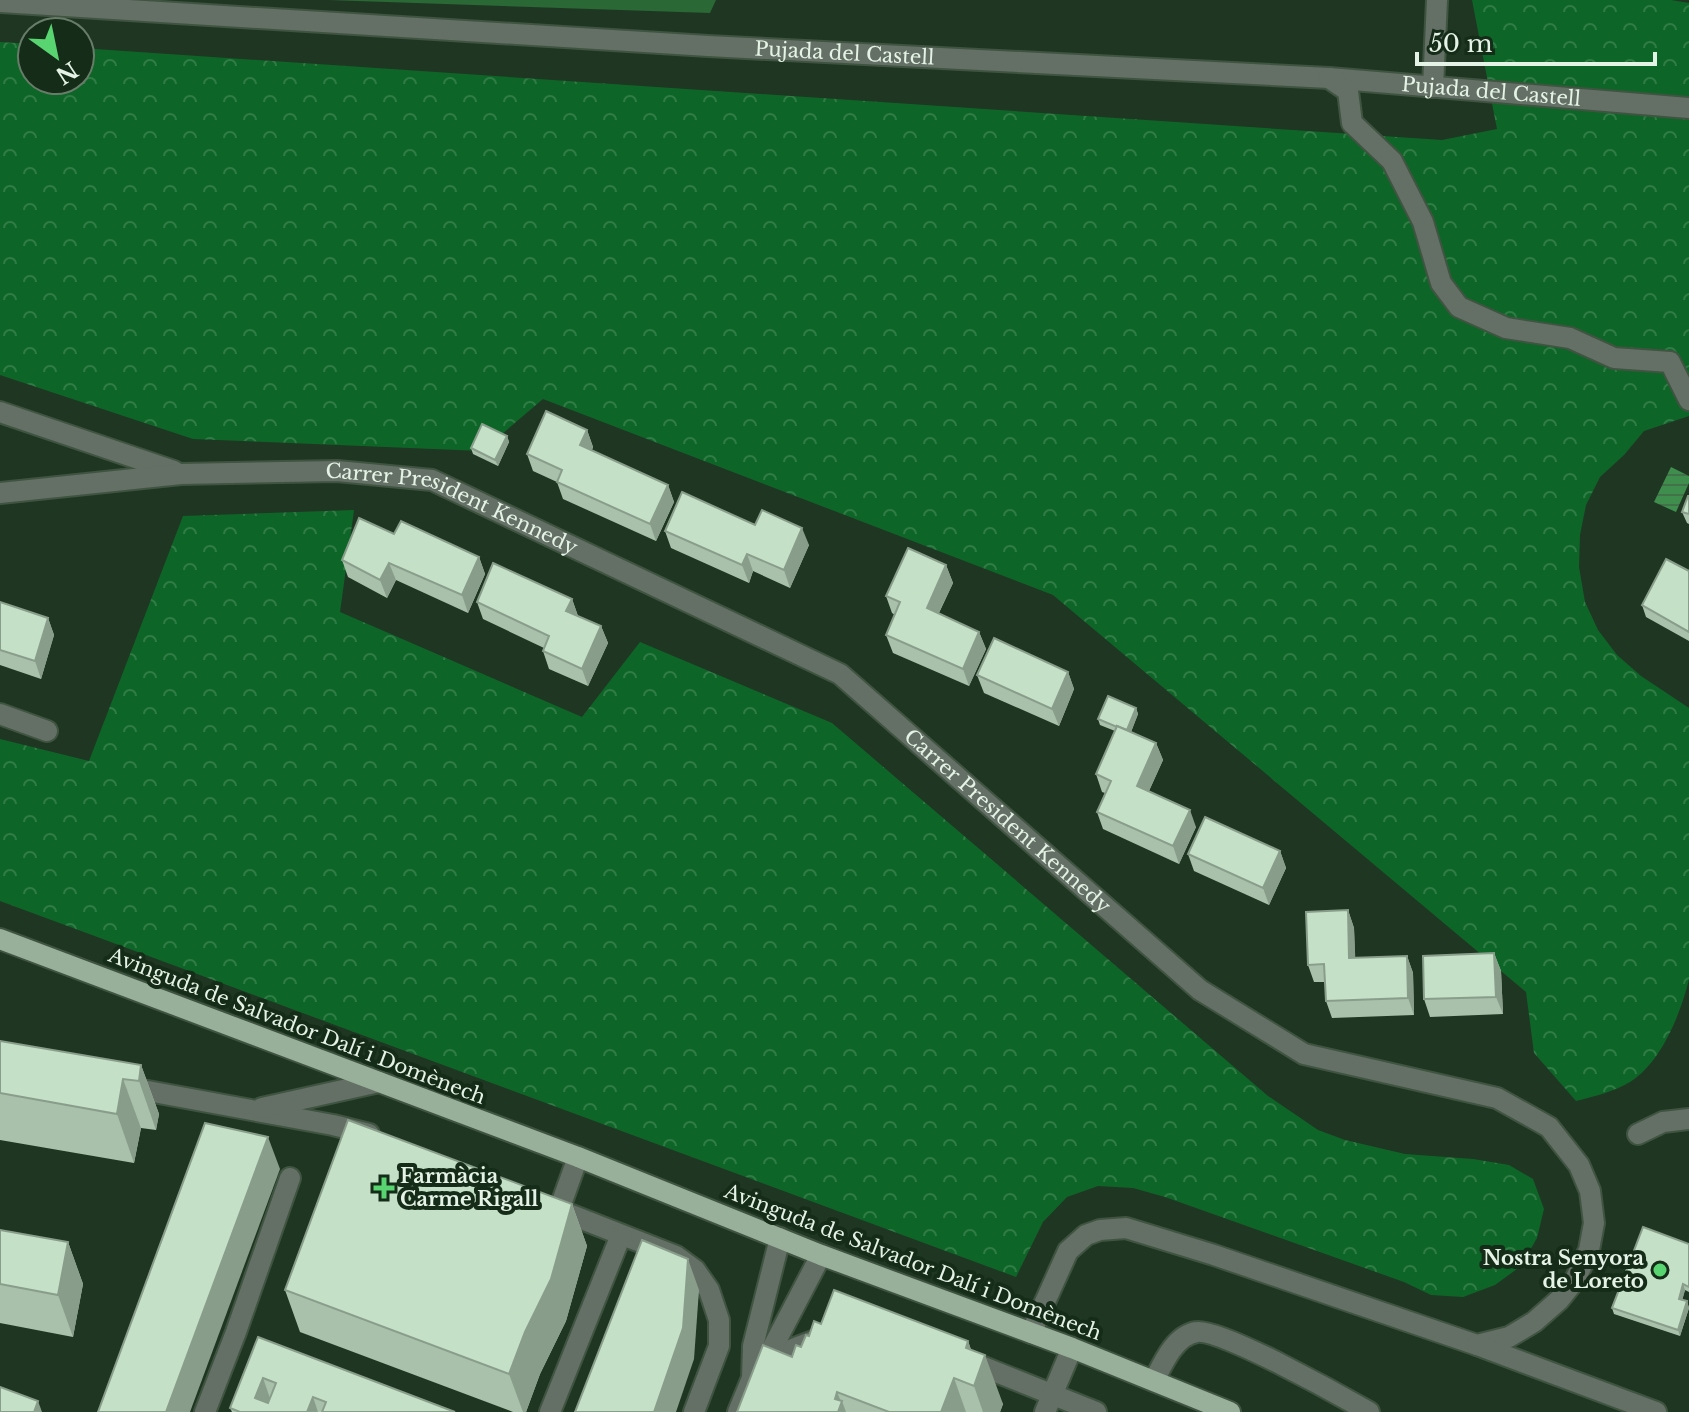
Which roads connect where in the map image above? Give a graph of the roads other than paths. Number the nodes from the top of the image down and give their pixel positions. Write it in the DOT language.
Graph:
graph roads {
  1 [pos="1437,0"];
  2 [pos="0,2"];
  3 [pos="127,5"];
  4 [pos="1329,78"];
  5 [pos="1433,87"];
  6 [pos="1689,108"];
  7 [pos="1689,400"];
  8 [pos="0,412"];
  9 [pos="181,474"];
  10 [pos="0,493"];
  11 [pos="0,714"];
  12 [pos="47,731"];
  13 [pos="0,939"];
  14 [pos="379,1082"];
  15 [pos="104,1083"];
  16 [pos="254,1110"];
  17 [pos="1689,1119"];
  18 [pos="1638,1134"];
  19 [pos="393,1142"];
  20 [pos="578,1157"];
  21 [pos="290,1178"];
  22 [pos="531,1198"];
  23 [pos="559,1210"];
  24 [pos="621,1235"];
  25 [pos="780,1238"];
  26 [pos="821,1255"];
  27 [pos="839,1331"];
  28 [pos="1031,1333"];
  29 [pos="1477,1345"];
  30 [pos="1072,1348"];
  31 [pos="953,1355"];
  32 [pos="769,1358"];
  33 [pos="752,1378"];
  34 [pos="1154,1381"];
  35 [pos="1049,1403"];
  36 [pos="205,1412"];
  37 [pos="550,1412"];
  38 [pos="694,1412"];
  39 [pos="738,1412"];
  40 [pos="1096,1412"];
  41 [pos="1230,1412"];
  42 [pos="1369,1412"];
  43 [pos="1656,1412"];
  1 -- 5 [label="street"];
  2 -- 3 [label="street, Pujada del Castell"];
  3 -- 4 [label="street, Pujada del Castell"];
  4 -- 5 [label="street, Pujada del Castell"];
  4 -- 7 [label="street"];
  5 -- 6 [label="street, Pujada del Castell"];
  8 -- 9 [label="street"];
  9 -- 10 [label="street, Carrer President Kennedy"];
  9 -- 29 [label="street, Carrer President Kennedy"];
  11 -- 12 [label="street"];
  13 -- 14 [label="main road, Avinguda de Salvador Dalí i Domènech"];
  14 -- 16 [label="street"];
  14 -- 20 [label="main road, Avinguda de Salvador Dalí i Domènech"];
  15 -- 16 [label="street"];
  16 -- 19 [label="street"];
  17 -- 18 [label="street"];
  20 -- 23 [label="street"];
  20 -- 25 [label="main road, Avinguda de Salvador Dalí i Domènech"];
  21 -- 36 [label="street"];
  22 -- 23 [label="street"];
  23 -- 24 [label="street"];
  24 -- 37 [label="street"];
  24 -- 38 [label="street"];
  25 -- 26 [label="main road, Avinguda de Salvador Dalí i Domènech"];
  25 -- 33 [label="street"];
  26 -- 28 [label="main road, Avinguda de Salvador Dalí i Domènech"];
  26 -- 32 [label="street"];
  27 -- 32 [label="street"];
  28 -- 29 [label="street"];
  28 -- 30 [label="main road, Avinguda de Salvador Dalí i Domènech"];
  29 -- 43 [label="street"];
  30 -- 34 [label="main road, Avinguda de Salvador Dalí i Domènech"];
  30 -- 35 [label="street"];
  31 -- 35 [label="street"];
  32 -- 33 [label="street"];
  33 -- 39 [label="street"];
  34 -- 41 [label="main road, Avinguda de Salvador Dalí i Domènech"];
  34 -- 42 [label="street"];
  35 -- 40 [label="street"];
}
